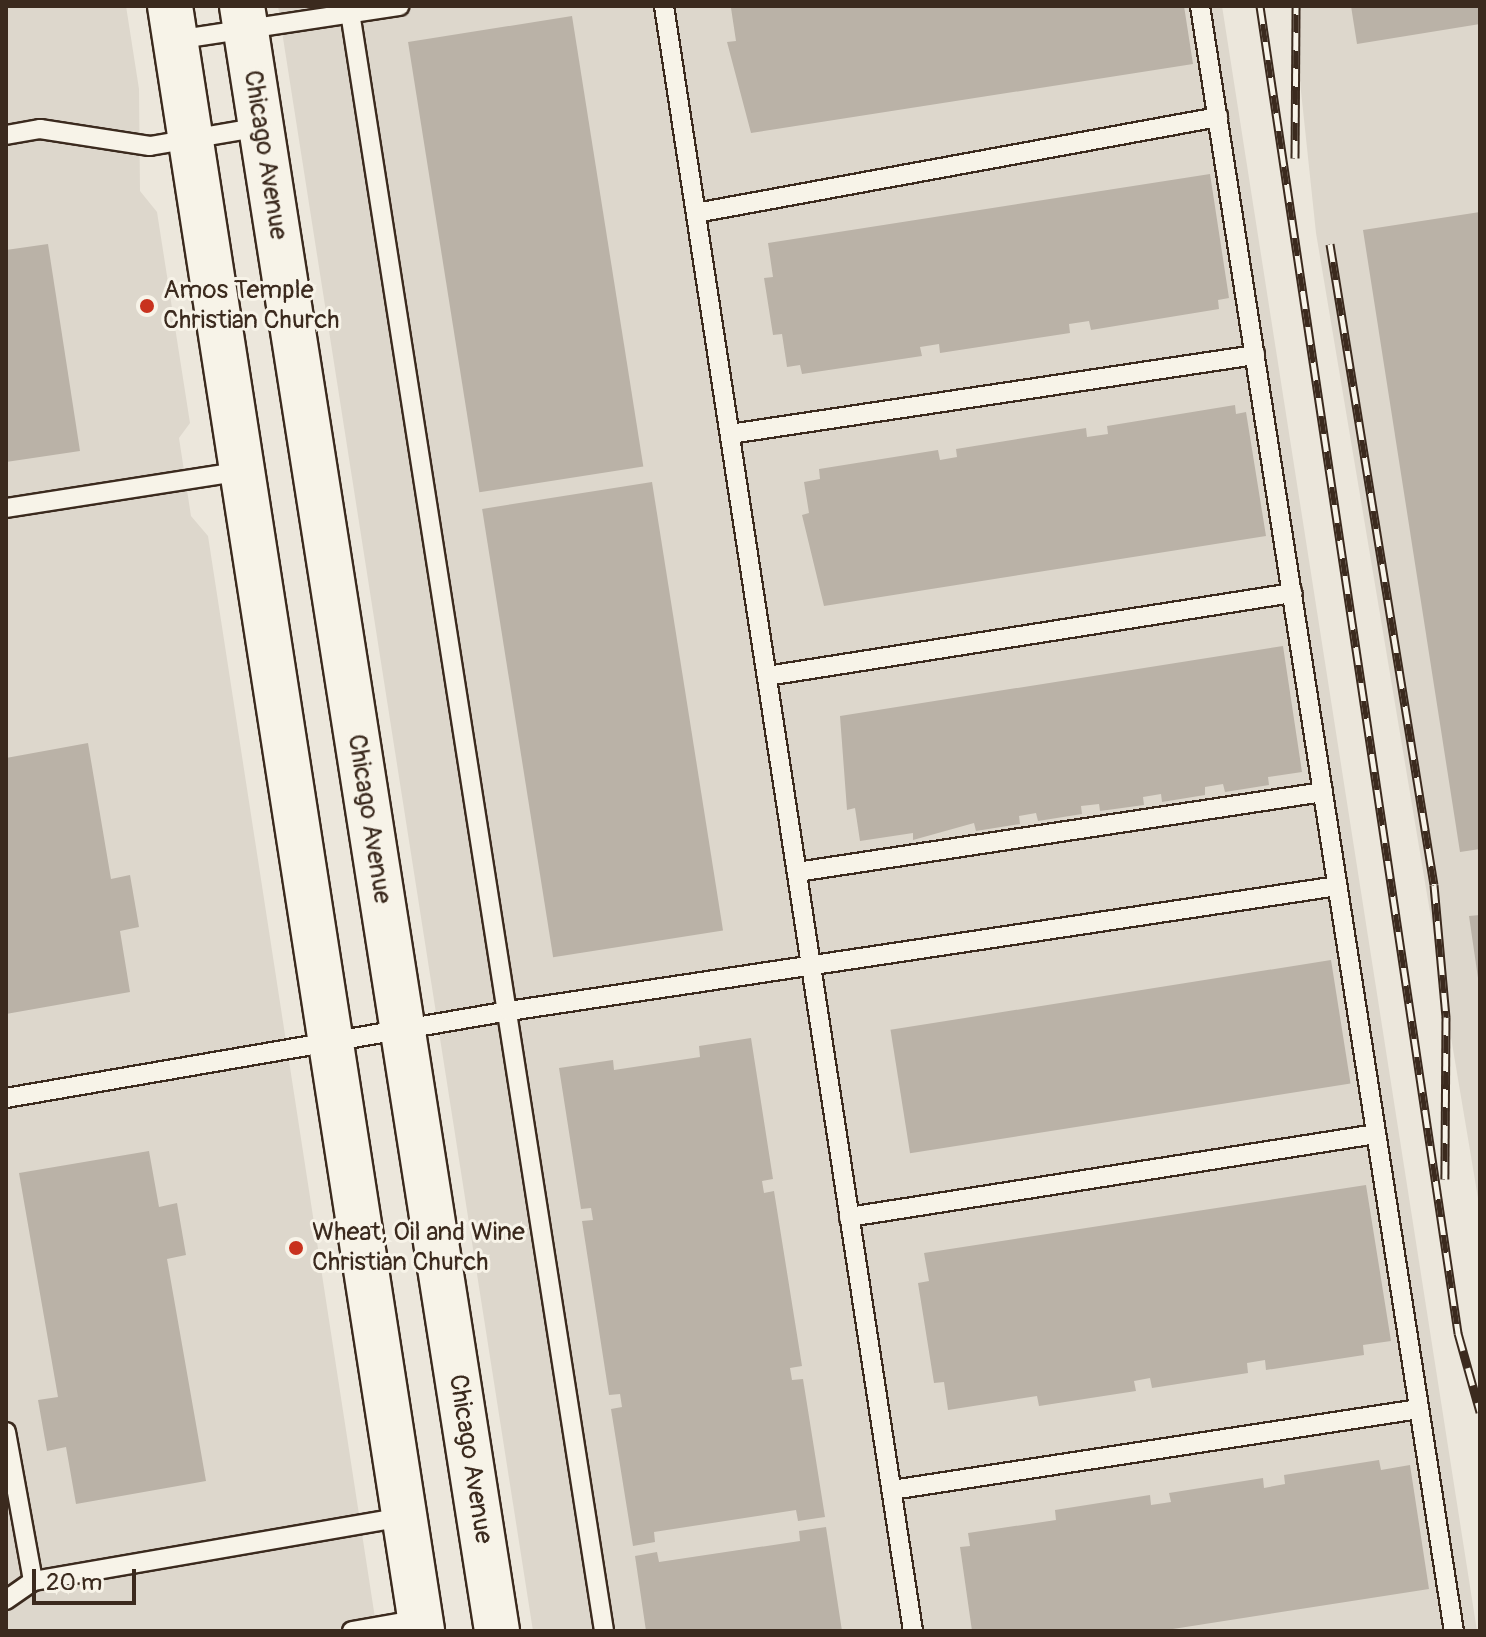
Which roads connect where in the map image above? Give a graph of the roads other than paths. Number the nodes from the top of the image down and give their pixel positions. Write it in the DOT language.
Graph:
graph roads {
  1 [pos="399,6"];
  2 [pos="664,6"];
  3 [pos="1200,6"];
  4 [pos="349,10"];
  5 [pos="244,18"];
  6 [pos="172,23"];
  7 [pos="1218,117"];
  8 [pos="261,127"];
  9 [pos="6,135"];
  10 [pos="189,139"];
  11 [pos="696,213"];
  12 [pos="1255,355"];
  13 [pos="730,434"];
  14 [pos="241,471"];
  15 [pos="6,508"];
  16 [pos="1292,593"];
  17 [pos="767,676"];
  18 [pos="1323,792"];
  19 [pos="797,872"];
  20 [pos="1337,886"];
  21 [pos="811,966"];
  22 [pos="509,1011"];
  23 [pos="402,1029"];
  24 [pos="332,1040"];
  25 [pos="6,1098"];
  26 [pos="1376,1134"];
  27 [pos="849,1217"];
  28 [pos="1419,1409"];
  29 [pos="6,1432"];
  30 [pos="892,1490"];
  31 [pos="405,1517"];
  32 [pos="33,1581"];
  33 [pos="6,1600"];
  34 [pos="421,1625"];
  35 [pos="352,1631"];
  36 [pos="497,1631"];
  37 [pos="604,1631"];
  38 [pos="913,1631"];
  39 [pos="1454,1631"];
  1 -- 4 [label="lane"];
  2 -- 11 [label="lane"];
  3 -- 7 [label="lane"];
  4 -- 5 [label="lane"];
  4 -- 22 [label="lane"];
  5 -- 6 [label="lane"];
  5 -- 8 [label="main road, Chicago Avenue"];
  6 -- 10 [label="main road"];
  7 -- 11 [label="lane"];
  7 -- 12 [label="lane"];
  8 -- 10 [label="lane"];
  8 -- 23 [label="main road, Chicago Avenue"];
  9 -- 10 [label="lane"];
  10 -- 14 [label="main road"];
  11 -- 13 [label="lane"];
  12 -- 13 [label="lane"];
  12 -- 16 [label="lane"];
  13 -- 17 [label="lane"];
  14 -- 15 [label="lane"];
  14 -- 24 [label="main road"];
  16 -- 17 [label="lane"];
  16 -- 18 [label="lane"];
  17 -- 19 [label="lane"];
  18 -- 19 [label="lane"];
  18 -- 20 [label="lane"];
  19 -- 21 [label="lane"];
  20 -- 21 [label="lane"];
  20 -- 26 [label="lane"];
  21 -- 22 [label="lane"];
  21 -- 27 [label="lane"];
  22 -- 23 [label="lane"];
  22 -- 37 [label="lane"];
  23 -- 24 [label="lane"];
  23 -- 36 [label="main road, Chicago Avenue"];
  24 -- 25 [label="lane"];
  24 -- 31 [label="main road"];
  26 -- 27 [label="lane"];
  26 -- 28 [label="lane"];
  27 -- 30 [label="lane"];
  28 -- 30 [label="lane"];
  28 -- 39 [label="lane"];
  29 -- 32 [label="lane"];
  30 -- 38 [label="lane"];
  31 -- 32 [label="lane"];
  31 -- 34 [label="main road"];
  32 -- 33 [label="lane"];
  34 -- 35 [label="lane"];
}
